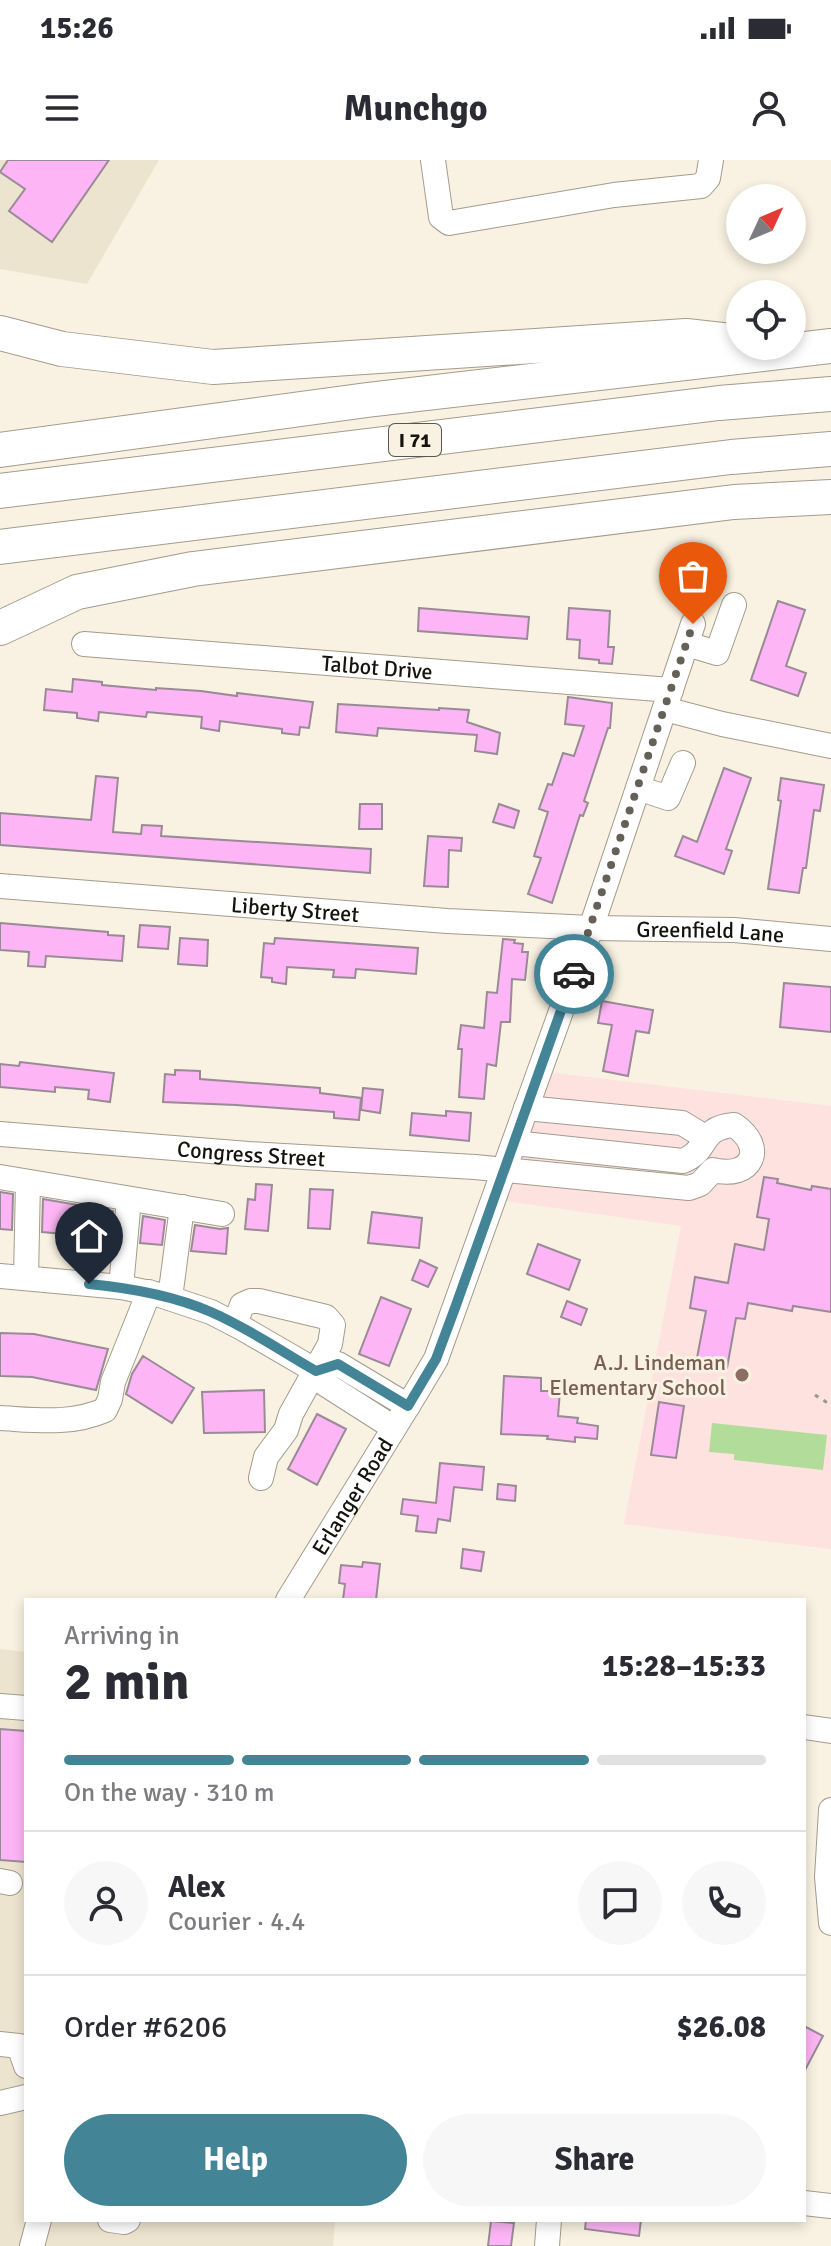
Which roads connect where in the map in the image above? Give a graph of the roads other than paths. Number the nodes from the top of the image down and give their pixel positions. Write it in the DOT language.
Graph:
graph roads {
  1 [pos="433,160"];
  2 [pos="711,160"];
  3 [pos="0,333"];
  4 [pos="726,340"];
  5 [pos="726,356"];
  6 [pos="831,394"];
  7 [pos="831,449"];
  8 [pos="0,450"];
  9 [pos="0,491"];
  10 [pos="831,497"];
  11 [pos="0,547"];
  12 [pos="734,605"];
  13 [pos="0,628"];
  14 [pos="84,644"];
  15 [pos="668,700"];
  16 [pos="831,746"];
  17 [pos="683,763"];
  18 [pos="638,788"];
  19 [pos="0,886"];
  20 [pos="591,928"];
  21 [pos="831,939"];
  22 [pos="526,1108"];
  23 [pos="0,1134"];
  24 [pos="705,1137"];
  25 [pos="514,1143"];
  26 [pos="504,1169"];
  27 [pos="0,1177"];
  28 [pos="28,1182"];
  29 [pos="129,1199"];
  30 [pos="182,1207"];
  31 [pos="222,1214"];
  32 [pos="0,1276"];
  33 [pos="26,1278"];
  34 [pos="121,1287"];
  35 [pos="160,1295"];
  36 [pos="235,1324"];
  37 [pos="316,1371"];
  38 [pos="408,1406"];
  39 [pos="0,1418"];
  40 [pos="394,1428"];
  41 [pos="261,1478"];
  42 [pos="289,1598"];
  43 [pos="0,1706"];
  44 [pos="24,1708"];
  45 [pos="806,1727"];
  46 [pos="831,1731"];
  47 [pos="831,1810"];
  48 [pos="831,1923"];
  49 [pos="0,2044"];
  50 [pos="24,2060"];
  51 [pos="24,2097"];
  52 [pos="0,2103"];
  53 [pos="806,2203"];
  54 [pos="831,2206"];
  55 [pos="38,2222"];
  56 [pos="549,2222"];
  57 [pos="32,2246"];
  58 [pos="547,2246"];
  1 -- 2 [label="street"];
  3 -- 4 [label="highway"];
  5 -- 8 [label="highway"];
  6 -- 9 [label="highway, I 71"];
  7 -- 11 [label="highway"];
  10 -- 13 [label="highway"];
  12 -- 15 [label="street, Erlanger Road"];
  14 -- 15 [label="street, Talbot Drive"];
  15 -- 16 [label="street, Talbot Drive"];
  15 -- 18 [label="street, Erlanger Road"];
  17 -- 18 [label="street"];
  18 -- 20 [label="street, Erlanger Road"];
  19 -- 20 [label="street, Liberty Street"];
  20 -- 21 [label="street, Greenfield Lane"];
  20 -- 22 [label="street, Erlanger Road"];
  22 -- 24 [label="street"];
  22 -- 25 [label="street, Erlanger Road"];
  23 -- 26 [label="street, Congress Street"];
  24 -- 25 [label="street"];
  24 -- 26 [label="street, Congress Street"];
  25 -- 26 [label="street, Erlanger Road"];
  26 -- 38 [label="street, Erlanger Road"];
  27 -- 28 [label="street"];
  28 -- 29 [label="street"];
  28 -- 33 [label="street"];
  29 -- 30 [label="street"];
  29 -- 34 [label="street"];
  30 -- 31 [label="street"];
  30 -- 35 [label="street"];
  32 -- 33 [label="street"];
  33 -- 34 [label="street"];
  34 -- 35 [label="street"];
  35 -- 36 [label="street"];
  35 -- 39 [label="street"];
  36 -- 37 [label="street"];
  36 -- 37 [label="street"];
  37 -- 38 [label="street"];
  37 -- 40 [label="street"];
  37 -- 41 [label="street"];
  38 -- 40 [label="street, Erlanger Road"];
  40 -- 42 [label="street, Erlanger Road"];
  43 -- 44 [label="street"];
  45 -- 46 [label="street"];
  47 -- 48 [label="street"];
  49 -- 50 [label="street"];
  51 -- 52 [label="street"];
  53 -- 54 [label="street"];
  55 -- 57 [label="street"];
  56 -- 58 [label="street"];
}
